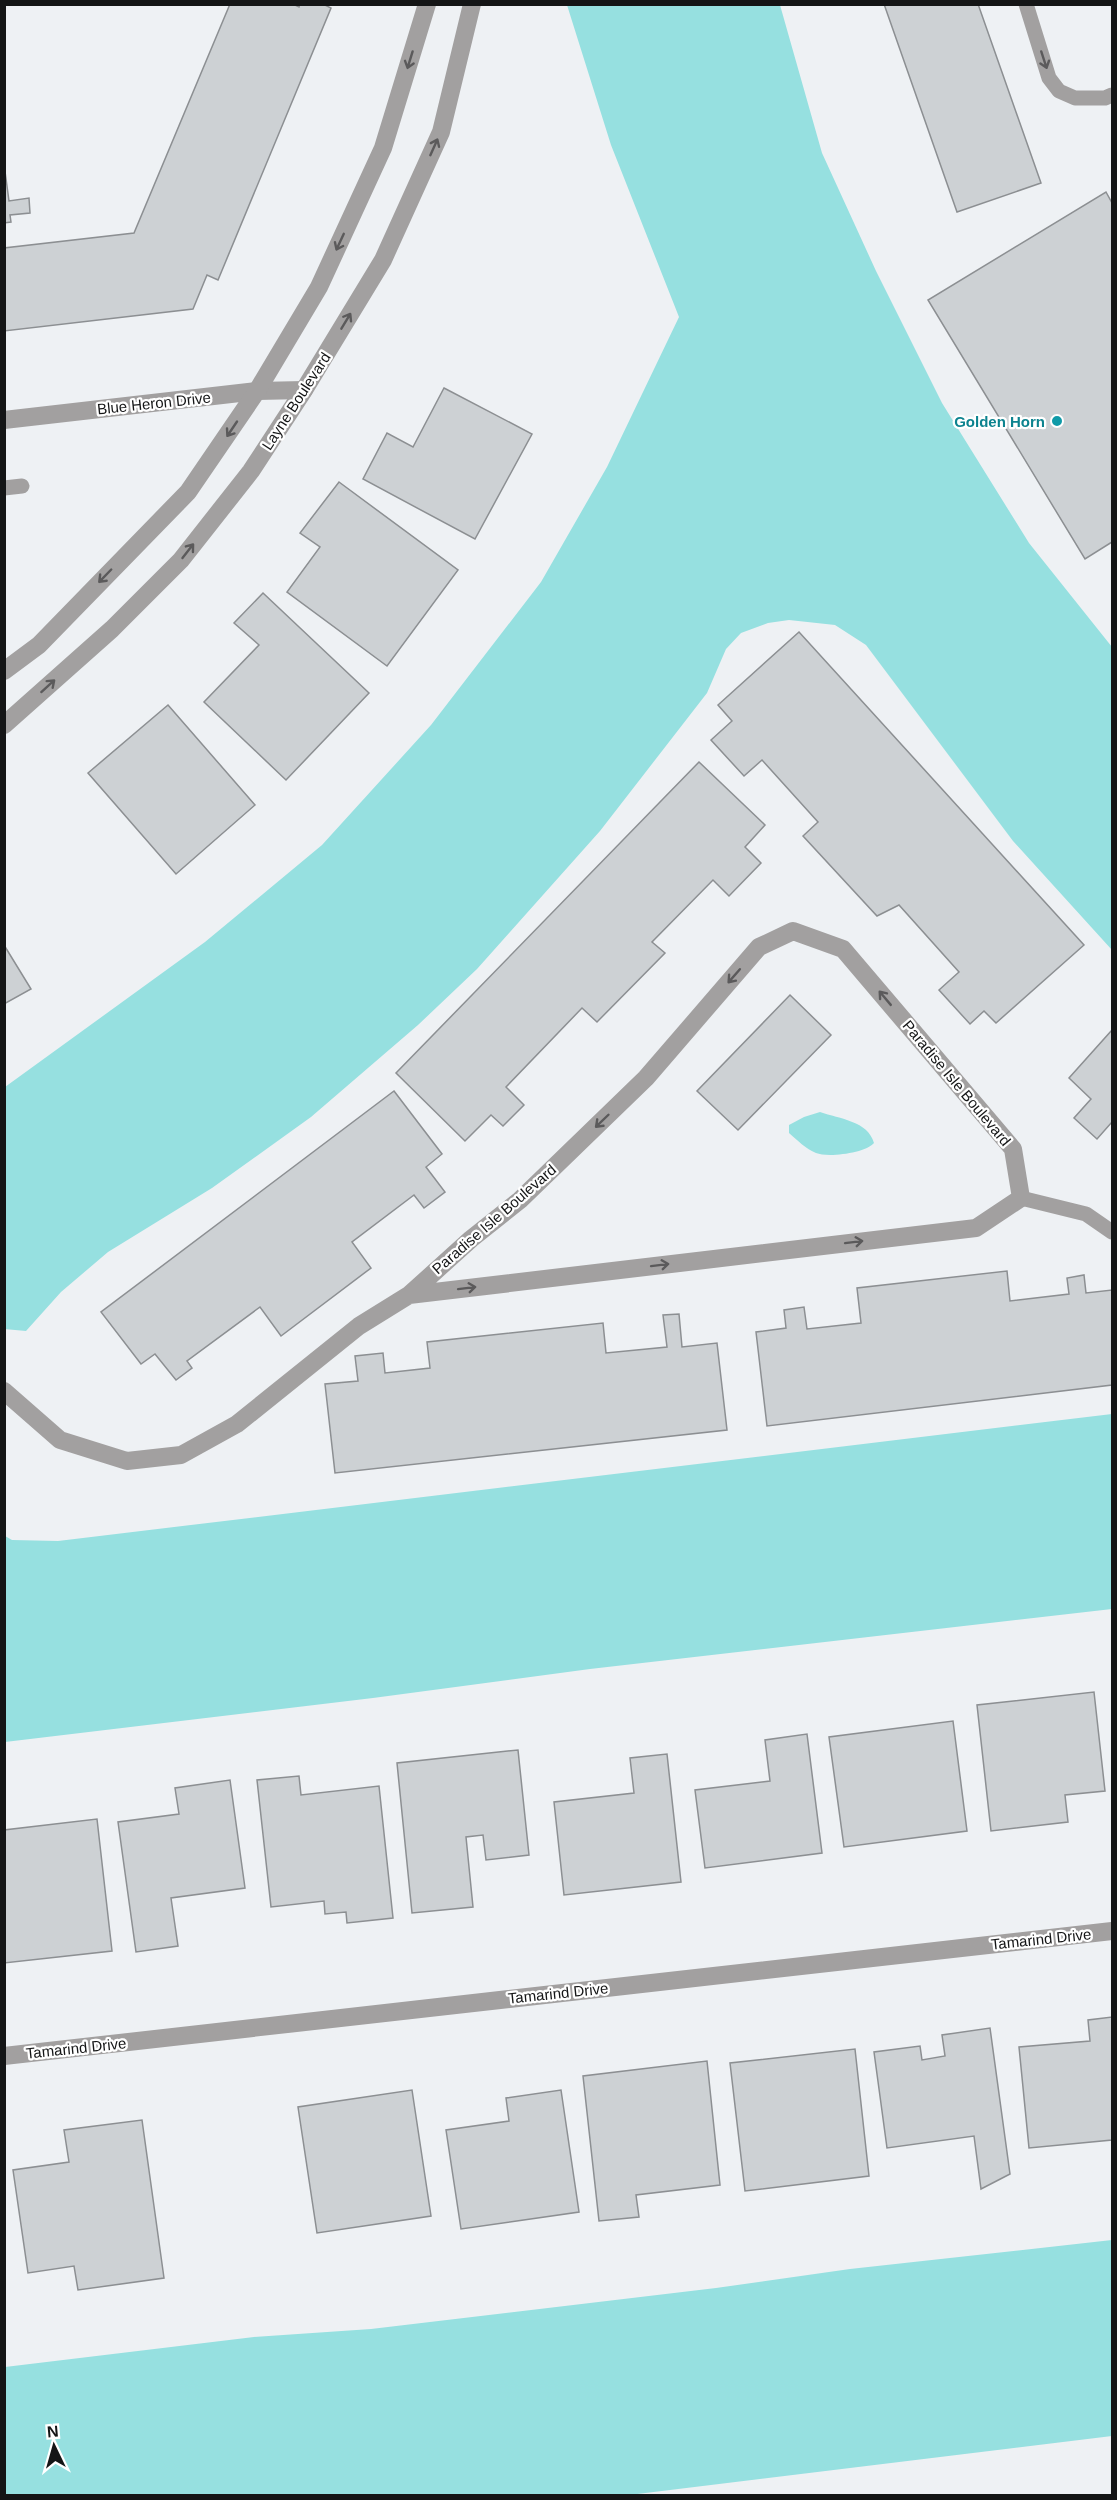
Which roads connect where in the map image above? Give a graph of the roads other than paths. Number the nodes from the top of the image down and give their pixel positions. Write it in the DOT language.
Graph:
graph roads {
  1 [pos="427,4"];
  2 [pos="472,4"];
  3 [pos="1026,4"];
  4 [pos="1113,95"];
  5 [pos="304,390"];
  6 [pos="257,391"];
  7 [pos="4,420"];
  8 [pos="22,486"];
  9 [pos="4,488"];
  10 [pos="4,671"];
  11 [pos="4,725"];
  12 [pos="1022,1198"];
  13 [pos="1113,1232"];
  14 [pos="409,1295"];
  15 [pos="4,1391"];
  16 [pos="1113,1931"];
  17 [pos="4,2056"];
  1 -- 6 [label="street, one-way"];
  5 -- 2 [label="street, Layne Boulevard, one-way"];
  3 -- 4 [label="lane, one-way"];
  5 -- 6 [label="street, Blue Heron Drive"];
  11 -- 5 [label="street, Layne Boulevard, one-way"];
  6 -- 7 [label="street, Blue Heron Drive"];
  6 -- 10 [label="street, one-way"];
  8 -- 9 [label="lane"];
  12 -- 13 [label="lane"];
  14 -- 12 [label="street, Paradise Isle Boulevard, one-way"];
  12 -- 14 [label="street, Paradise Isle Boulevard, one-way"];
  14 -- 15 [label="street, Paradise Isle Boulevard"];
  16 -- 17 [label="street, Tamarind Drive"];
}
